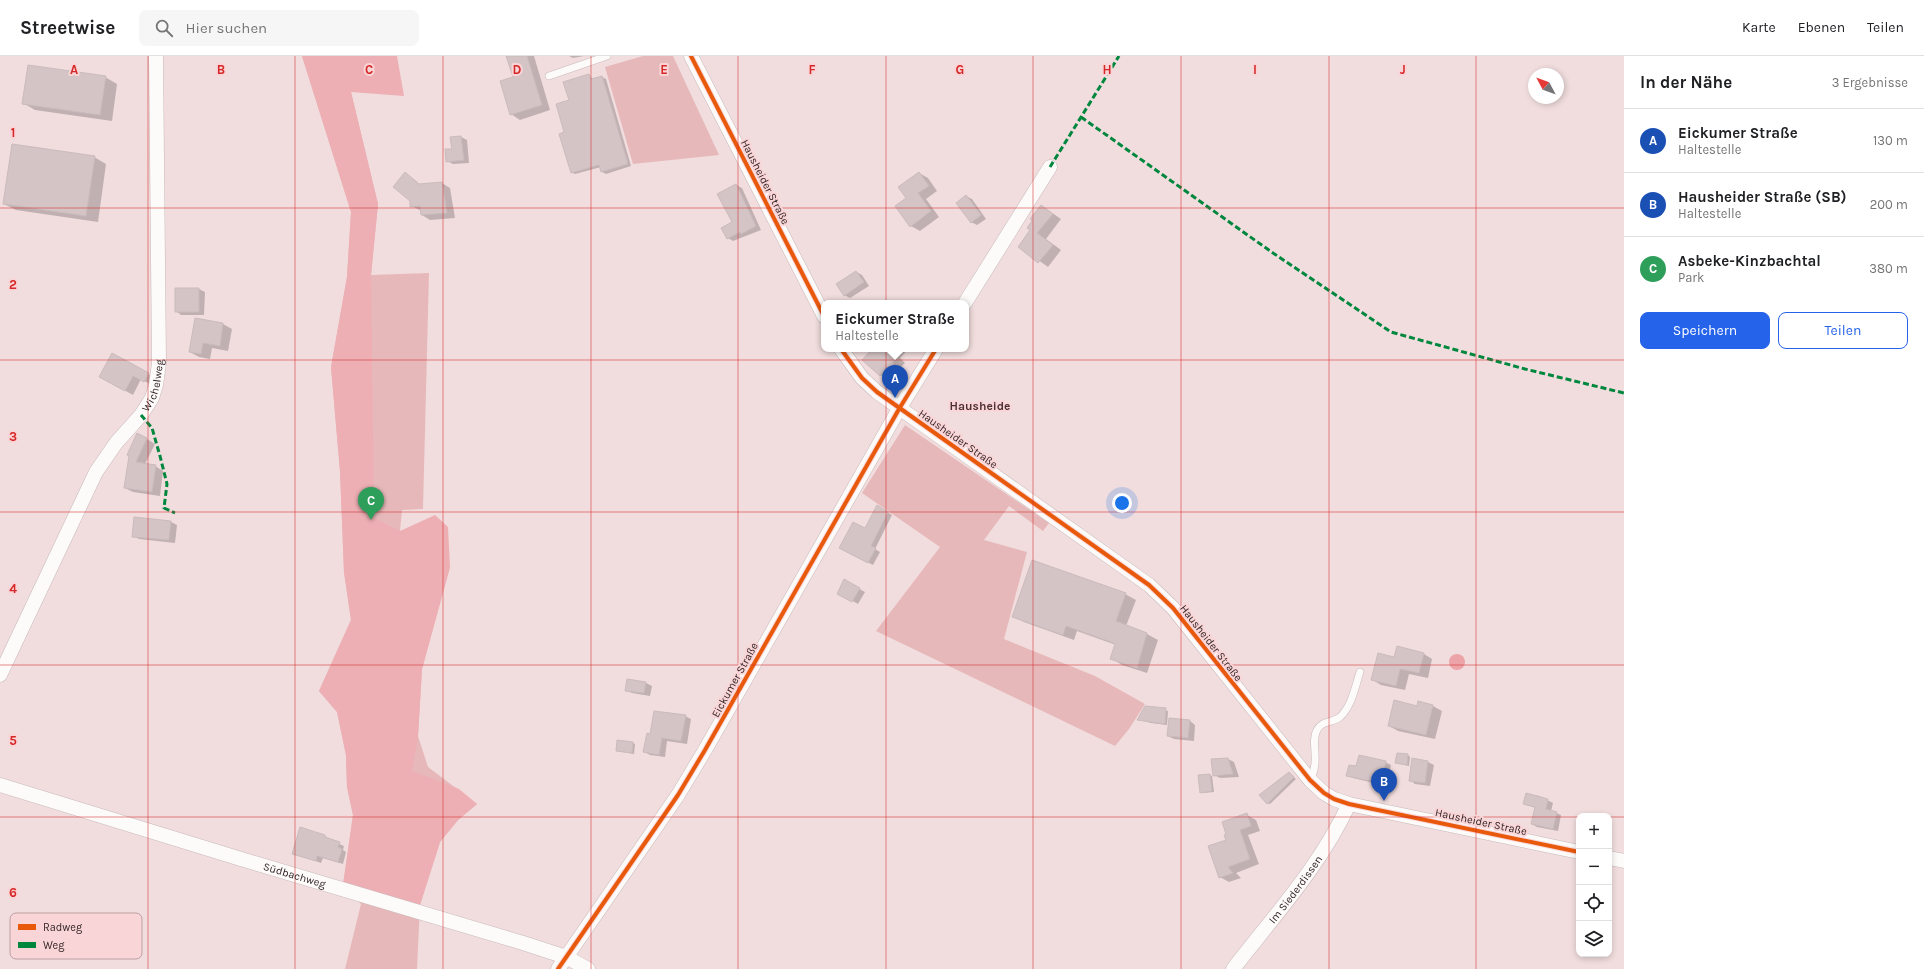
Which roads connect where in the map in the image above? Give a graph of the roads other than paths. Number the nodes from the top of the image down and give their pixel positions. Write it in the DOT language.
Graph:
graph roads {
  1 [pos="156,56"];
  2 [pos="607,56"];
  3 [pos="691,56"];
  4 [pos="549,76"];
  5 [pos="1050,167"];
  6 [pos="967,300"];
  7 [pos="821,310"];
  8 [pos="843,352"];
  9 [pos="934,352"];
  10 [pos="899,409"];
  11 [pos="1360,672"];
  12 [pos="0,675"];
  13 [pos="1310,780"];
  14 [pos="0,785"];
  15 [pos="1348,804"];
  16 [pos="1576,851"];
  17 [pos="1612,859"];
  18 [pos="1624,861"];
  19 [pos="566,957"];
  20 [pos="558,969"];
  21 [pos="588,969"];
  22 [pos="1233,969"];
  1 -- 12 [label="street, Wichelweg"];
  2 -- 4 [label="lane"];
  3 -- 7 [label="street, Hausheider Straße"];
  5 -- 6 [label="street"];
  8 -- 10 [label="street, Hausheider Straße"];
  9 -- 10 [label="street, Eickumer Straße"];
  10 -- 13 [label="street, Hausheider Straße"];
  10 -- 19 [label="street, Eickumer Straße"];
  11 -- 13 [label="lane"];
  13 -- 15 [label="street, Hausheider Straße"];
  14 -- 19 [label="street, Südbachweg"];
  15 -- 16 [label="street, Hausheider Straße"];
  15 -- 22 [label="street, Im Siederdissen"];
  17 -- 18 [label="street"];
  19 -- 20 [label="street, Eickumer Straße"];
  19 -- 21 [label="street, Südbachweg"];
}
